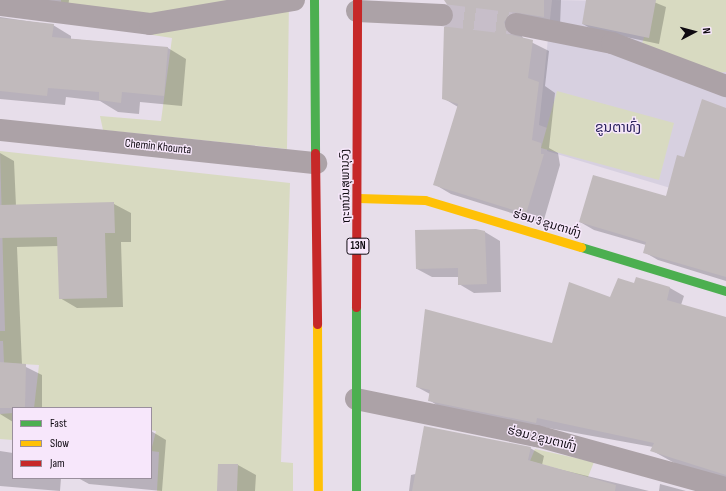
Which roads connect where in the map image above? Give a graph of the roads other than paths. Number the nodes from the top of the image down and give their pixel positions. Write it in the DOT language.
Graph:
graph roads {
  1 [pos="294,0"];
  2 [pos="314,0"];
  3 [pos="0,5"];
  4 [pos="357,6"];
  5 [pos="442,15"];
  6 [pos="516,24"];
  7 [pos="726,86"];
  8 [pos="0,130"];
  9 [pos="316,163"];
  10 [pos="358,198"];
  11 [pos="726,291"];
  12 [pos="356,400"];
  13 [pos="726,488"];
  14 [pos="318,491"];
  15 [pos="356,491"];
  1 -- 3 [label="street"];
  2 -- 9 [label="main road"];
  4 -- 5 [label="street"];
  4 -- 10 [label="main road, ຖະຫນົນສຸພານຸວົງ / 13N"];
  6 -- 7 [label="street"];
  8 -- 9 [label="street, Chemin Khounta"];
  9 -- 14 [label="main road"];
  10 -- 11 [label="main road, ຮ່ອມ 3 ຂູນຕາທົ່ງ"];
  10 -- 12 [label="main road, ຖະຫນົນສຸພານຸວົງ / 13N"];
  12 -- 13 [label="street, ຮ່ອມ 2 ຂູນຕາທົ່ງ"];
  12 -- 15 [label="main road, ຖະຫນົນສຸພານຸວົງ / 13N"];
}
